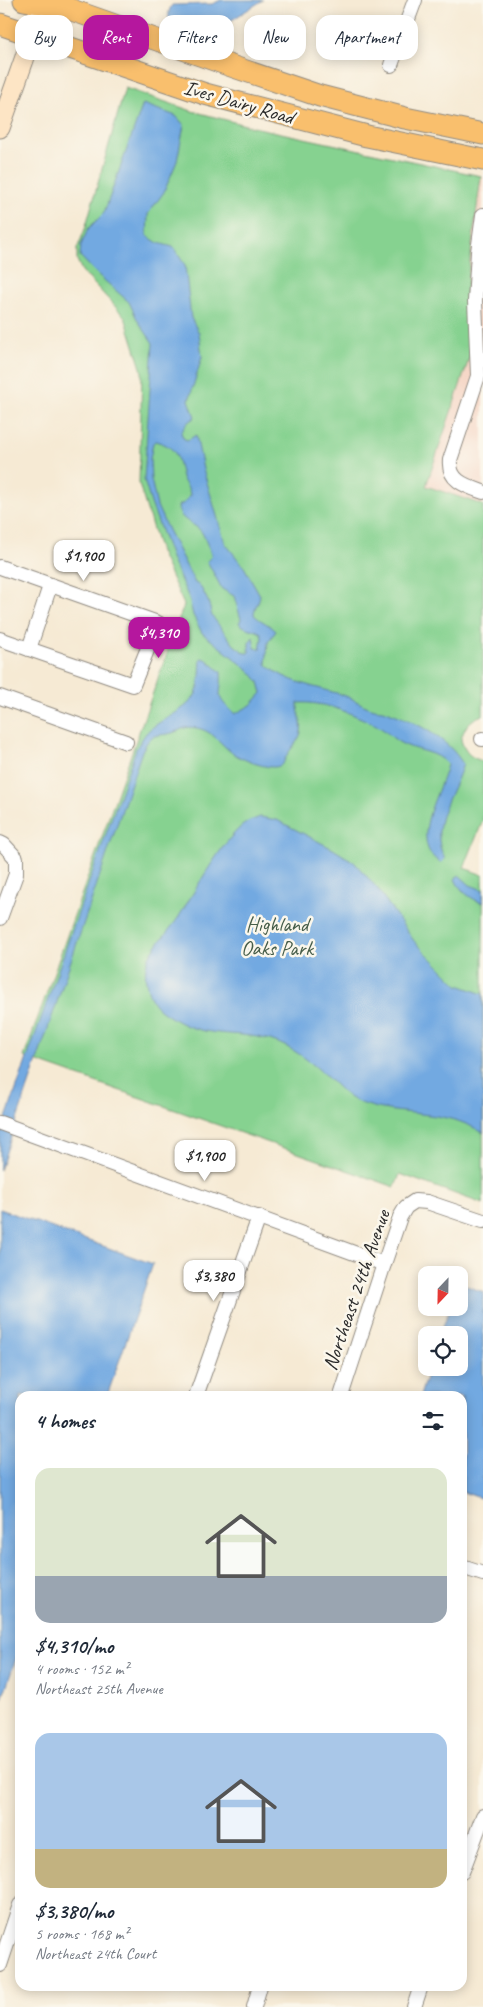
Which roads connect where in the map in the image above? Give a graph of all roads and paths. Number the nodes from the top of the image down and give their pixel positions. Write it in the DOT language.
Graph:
graph roads {
  1 [pos="415,0"];
  2 [pos="35,1"];
  3 [pos="34,15"];
  4 [pos="0,24"];
  5 [pos="15,29"];
  6 [pos="73,49"];
  7 [pos="23,60"];
  8 [pos="391,65"];
  9 [pos="0,128"];
  10 [pos="483,134"];
  11 [pos="483,160"];
  12 [pos="483,215"];
  13 [pos="483,492"];
  14 [pos="0,568"];
  15 [pos="50,586"];
  16 [pos="0,639"];
  17 [pos="29,649"];
  18 [pos="0,697"];
  19 [pos="126,742"];
  20 [pos="2,844"];
  21 [pos="0,918"];
  22 [pos="1,1123"];
  23 [pos="259,1216"];
  24 [pos="483,1221"];
  25 [pos="384,1264"];
  26 [pos="198,1391"];
  27 [pos="343,1391"];
  28 [pos="467,1569"];
  29 [pos="483,1574"];
  30 [pos="483,1816"];
  31 [pos="467,1859"];
  32 [pos="15,1920"];
  33 [pos="0,1965"];
  34 [pos="259,1991"];
  35 [pos="419,1991"];
  36 [pos="254,2007"];
  37 [pos="414,2007"];
  1 -- 8 [label="street"];
  2 -- 3 [label="street"];
  2 -- 10 [label="main road, Ives Dairy Road"];
  4 -- 5 [label="main road, Ives Dairy Road"];
  6 -- 11 [label="main road, Ives Dairy Road"];
  7 -- 9 [label="street"];
  12 -- 13 [label="street"];
  14 -- 15 [label="street"];
  15 -- 17 [label="street"];
  15 -- 17 [label="street"];
  16 -- 17 [label="street"];
  18 -- 19 [label="street"];
  20 -- 21 [label="street"];
  22 -- 23 [label="street"];
  23 -- 25 [label="street"];
  23 -- 26 [label="street"];
  24 -- 25 [label="street, Northeast 24th Avenue"];
  25 -- 27 [label="street, Northeast 24th Avenue"];
  28 -- 29 [label="street"];
  30 -- 31 [label="street"];
  32 -- 33 [label="street"];
  34 -- 36 [label="street"];
  35 -- 37 [label="street"];
}
